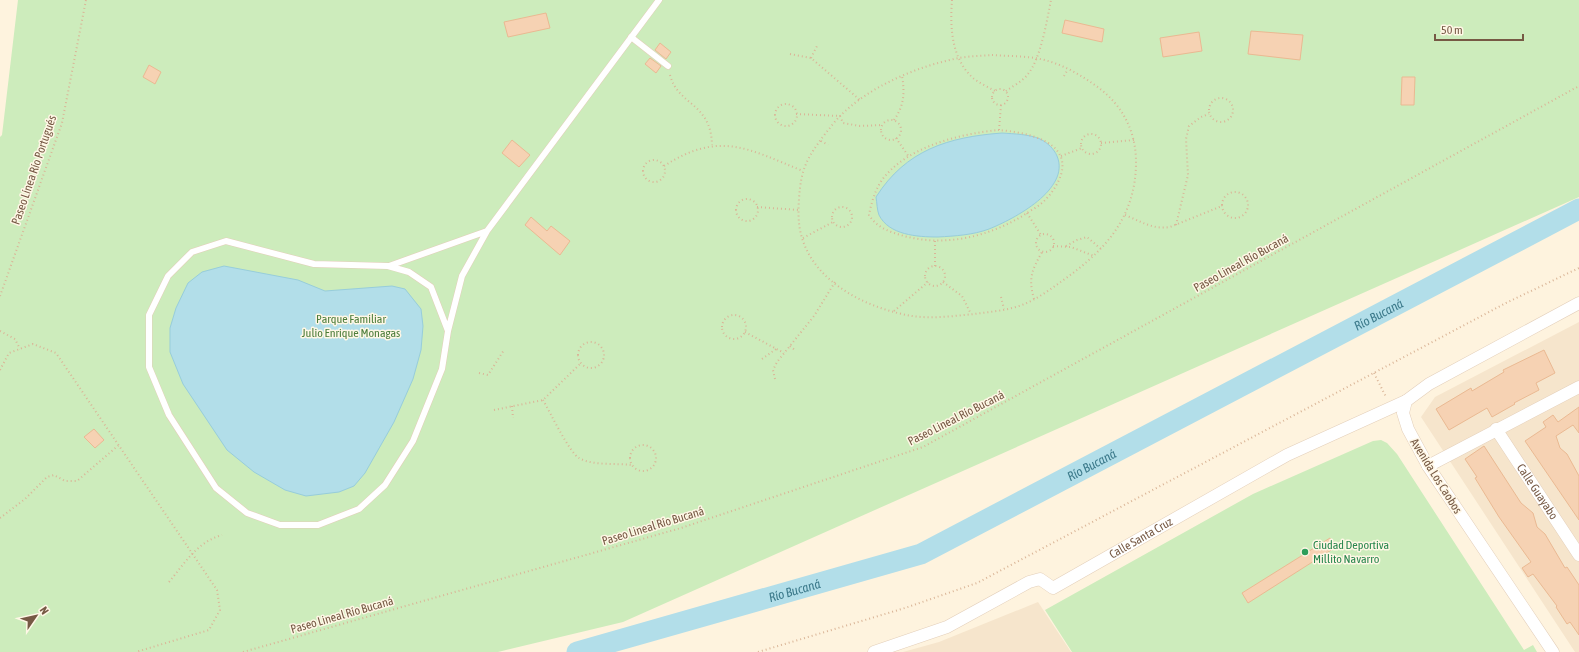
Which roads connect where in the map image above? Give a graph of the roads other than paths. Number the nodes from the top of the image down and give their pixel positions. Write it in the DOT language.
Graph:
graph roads {
  1 [pos="659,0"];
  2 [pos="631,38"];
  3 [pos="668,66"];
  4 [pos="487,231"];
  5 [pos="388,266"];
  6 [pos="1579,303"];
  7 [pos="448,331"];
  8 [pos="1579,387"];
  9 [pos="1406,400"];
  10 [pos="1496,429"];
  11 [pos="1428,466"];
  12 [pos="1579,555"];
  13 [pos="874,652"];
  14 [pos="1553,652"];
  1 -- 2 [label="lane"];
  2 -- 3 [label="lane"];
  2 -- 4 [label="lane"];
  4 -- 5 [label="lane"];
  4 -- 7 [label="lane"];
  5 -- 7 [label="lane"];
  5 -- 7 [label="lane"];
  6 -- 9 [label="street"];
  8 -- 10 [label="street"];
  9 -- 11 [label="street, Avenida Los Caobos"];
  9 -- 13 [label="street, Calle Santa Cruz"];
  10 -- 11 [label="street"];
  10 -- 12 [label="street, Calle Guayabo"];
  11 -- 14 [label="street, Avenida Los Caobos"];
}
